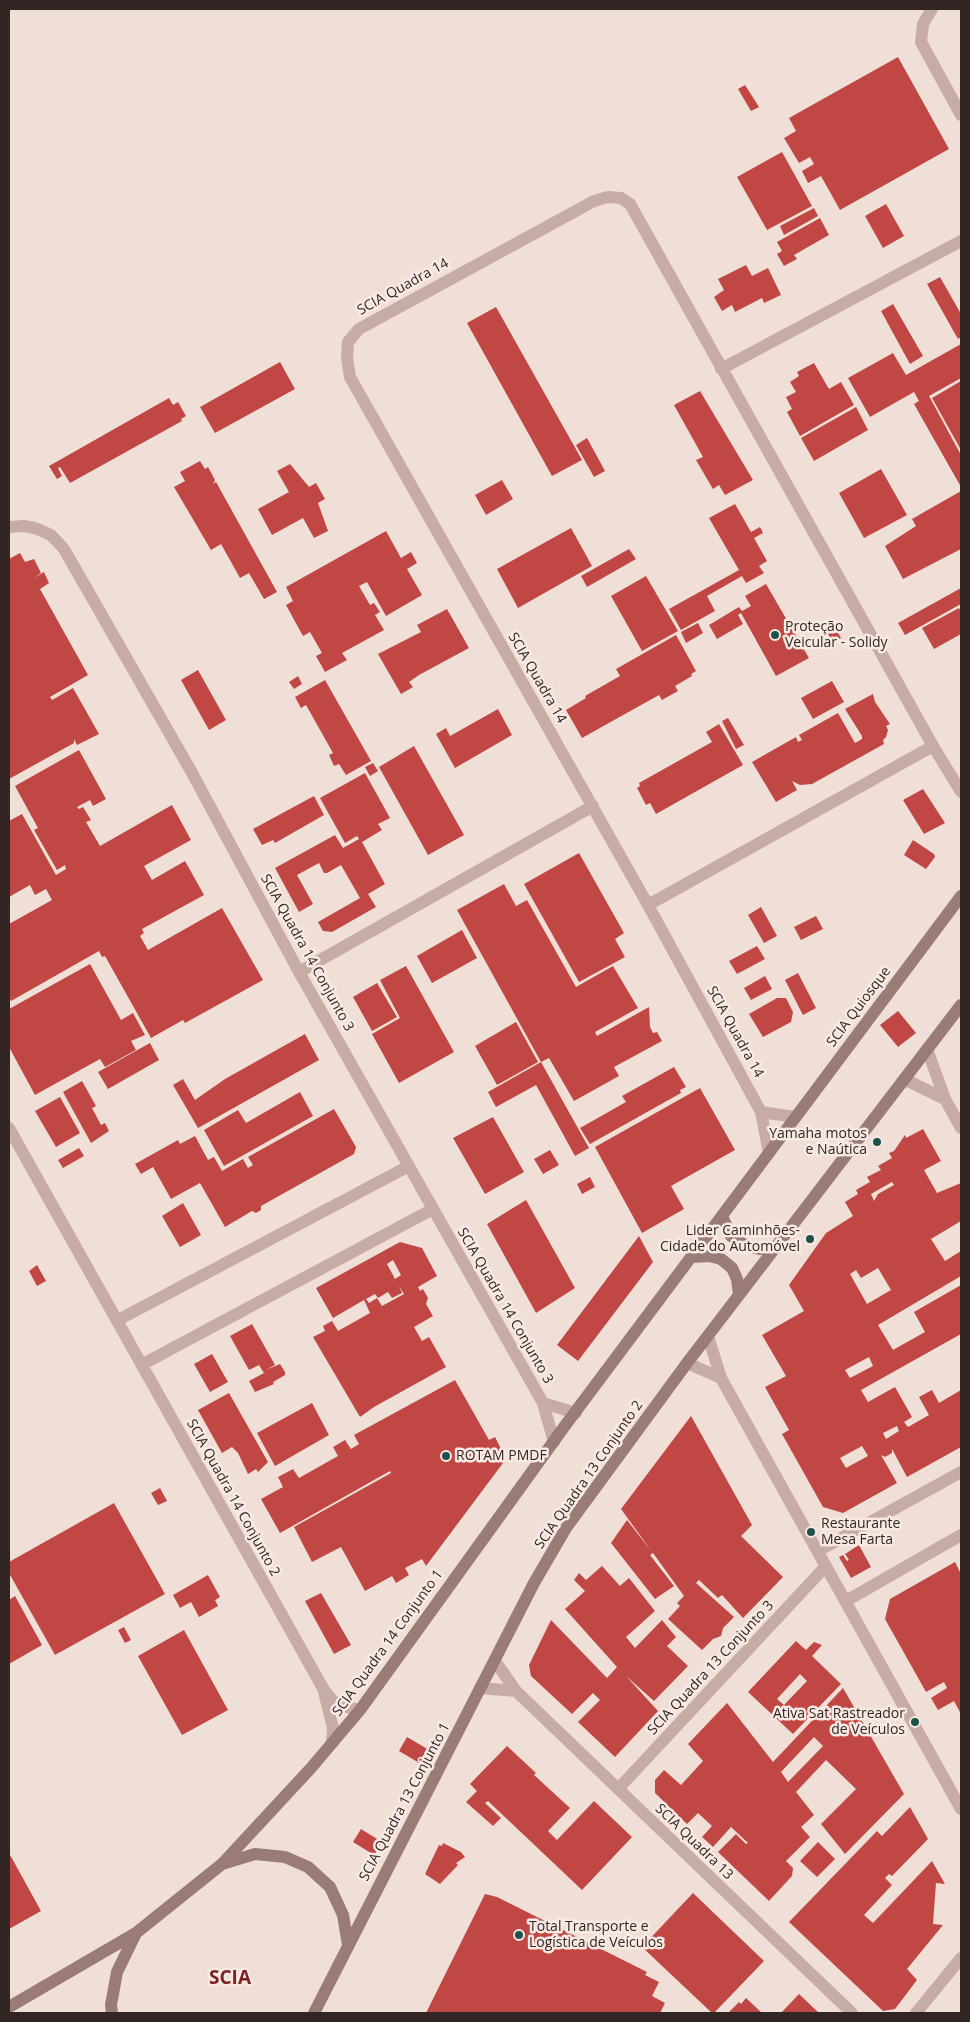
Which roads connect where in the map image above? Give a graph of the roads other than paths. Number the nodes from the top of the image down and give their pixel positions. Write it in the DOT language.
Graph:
graph roads {
  1 [pos="932,9"];
  2 [pos="961,115"];
  3 [pos="961,241"];
  4 [pos="721,369"];
  5 [pos="9,527"];
  6 [pos="933,746"];
  7 [pos="961,792"];
  8 [pos="593,806"];
  9 [pos="961,896"];
  10 [pos="648,905"];
  11 [pos="299,972"];
  12 [pos="961,1005"];
  13 [pos="927,1049"];
  14 [pos="904,1079"];
  15 [pos="945,1099"];
  16 [pos="761,1112"];
  17 [pos="796,1117"];
  18 [pos="9,1128"];
  19 [pos="961,1128"];
  20 [pos="769,1154"];
  21 [pos="409,1166"];
  22 [pos="433,1209"];
  23 [pos="722,1216"];
  24 [pos="774,1248"];
  25 [pos="692,1257"];
  26 [pos="739,1295"];
  27 [pos="118,1320"];
  28 [pos="708,1336"];
  29 [pos="687,1363"];
  30 [pos="143,1364"];
  31 [pos="721,1378"];
  32 [pos="543,1403"];
  33 [pos="576,1412"];
  34 [pos="554,1442"];
  35 [pos="961,1472"];
  36 [pos="961,1535"];
  37 [pos="818,1551"];
  38 [pos="826,1566"];
  39 [pos="846,1602"];
  40 [pos="495,1661"];
  41 [pos="488,1673"];
  42 [pos="480,1688"];
  43 [pos="324,1690"];
  44 [pos="516,1691"];
  45 [pos="360,1710"];
  46 [pos="332,1742"];
  47 [pos="618,1789"];
  48 [pos="961,1809"];
  49 [pos="222,1864"];
  50 [pos="136,1933"];
  51 [pos="348,1945"];
  52 [pos="961,1958"];
  53 [pos="9,2007"];
  54 [pos="112,2013"];
  55 [pos="314,2013"];
  56 [pos="852,2013"];
  57 [pos="916,2013"];
  1 -- 2 [label="street"];
  3 -- 4 [label="street"];
  4 -- 6 [label="street, SCIA Quadra 14"];
  4 -- 8 [label="street, SCIA Quadra 14"];
  5 -- 11 [label="street, SCIA Quadra 14 Conjunto 3"];
  6 -- 7 [label="street, SCIA Quadra 14"];
  6 -- 10 [label="street"];
  8 -- 10 [label="street, SCIA Quadra 14"];
  8 -- 11 [label="street"];
  9 -- 17 [label="main road, SCIA Quiosque"];
  10 -- 16 [label="street, SCIA Quadra 14"];
  11 -- 21 [label="street, SCIA Quadra 14 Conjunto 3"];
  12 -- 13 [label="main road, SCIA Quadra 13 Conjunto 2"];
  13 -- 14 [label="main road, SCIA Quadra 13 Conjunto 2"];
  13 -- 15 [label="street"];
  14 -- 15 [label="street"];
  14 -- 24 [label="main road, SCIA Quadra 13 Conjunto 2"];
  15 -- 19 [label="street"];
  16 -- 17 [label="street"];
  16 -- 20 [label="street, SCIA Quadra 14"];
  17 -- 20 [label="main road, SCIA Quiosque"];
  18 -- 27 [label="street, SCIA Quadra 14 Conjunto 2"];
  20 -- 23 [label="main road"];
  21 -- 22 [label="street, SCIA Quadra 14 Conjunto 3"];
  21 -- 27 [label="street"];
  22 -- 30 [label="street"];
  22 -- 32 [label="street, SCIA Quadra 14 Conjunto 3"];
  23 -- 24 [label="main road"];
  23 -- 25 [label="main road"];
  24 -- 26 [label="main road, SCIA Quadra 13 Conjunto 2"];
  25 -- 26 [label="main road"];
  25 -- 33 [label="main road"];
  26 -- 28 [label="main road, SCIA Quadra 13 Conjunto 2"];
  27 -- 30 [label="street, SCIA Quadra 14 Conjunto 2"];
  28 -- 29 [label="main road, SCIA Quadra 13 Conjunto 2"];
  28 -- 31 [label="street"];
  29 -- 31 [label="street"];
  29 -- 40 [label="main road, SCIA Quadra 13 Conjunto 2"];
  30 -- 43 [label="street, SCIA Quadra 14 Conjunto 2"];
  31 -- 37 [label="street"];
  32 -- 33 [label="street"];
  32 -- 34 [label="street, SCIA Quadra 14 Conjunto 3"];
  33 -- 34 [label="main road, SCIA Quadra 14 Conjunto 1"];
  34 -- 45 [label="main road, SCIA Quadra 14 Conjunto 1"];
  35 -- 37 [label="street"];
  36 -- 39 [label="street"];
  37 -- 38 [label="street"];
  38 -- 39 [label="street"];
  38 -- 47 [label="street, SCIA Quadra 13 Conjunto 3"];
  39 -- 48 [label="street"];
  40 -- 41 [label="main road, SCIA Quadra 13 Conjunto 2"];
  40 -- 44 [label="street, SCIA Quadra 13"];
  41 -- 42 [label="main road, SCIA Quadra 13 Conjunto 1"];
  42 -- 44 [label="street"];
  42 -- 51 [label="main road, SCIA Quadra 13 Conjunto 1"];
  43 -- 45 [label="street"];
  43 -- 46 [label="street"];
  44 -- 47 [label="street, SCIA Quadra 13"];
  45 -- 46 [label="main road, SCIA Quadra 14 Conjunto 1"];
  46 -- 49 [label="main road, SCIA Quadra 14 Conjunto 1"];
  47 -- 56 [label="street, SCIA Quadra 13"];
  49 -- 50 [label="main road"];
  49 -- 51 [label="main road"];
  50 -- 53 [label="main road"];
  50 -- 54 [label="main road"];
  51 -- 55 [label="main road, SCIA Quadra 13 Conjunto 1"];
  52 -- 57 [label="street"];
}
